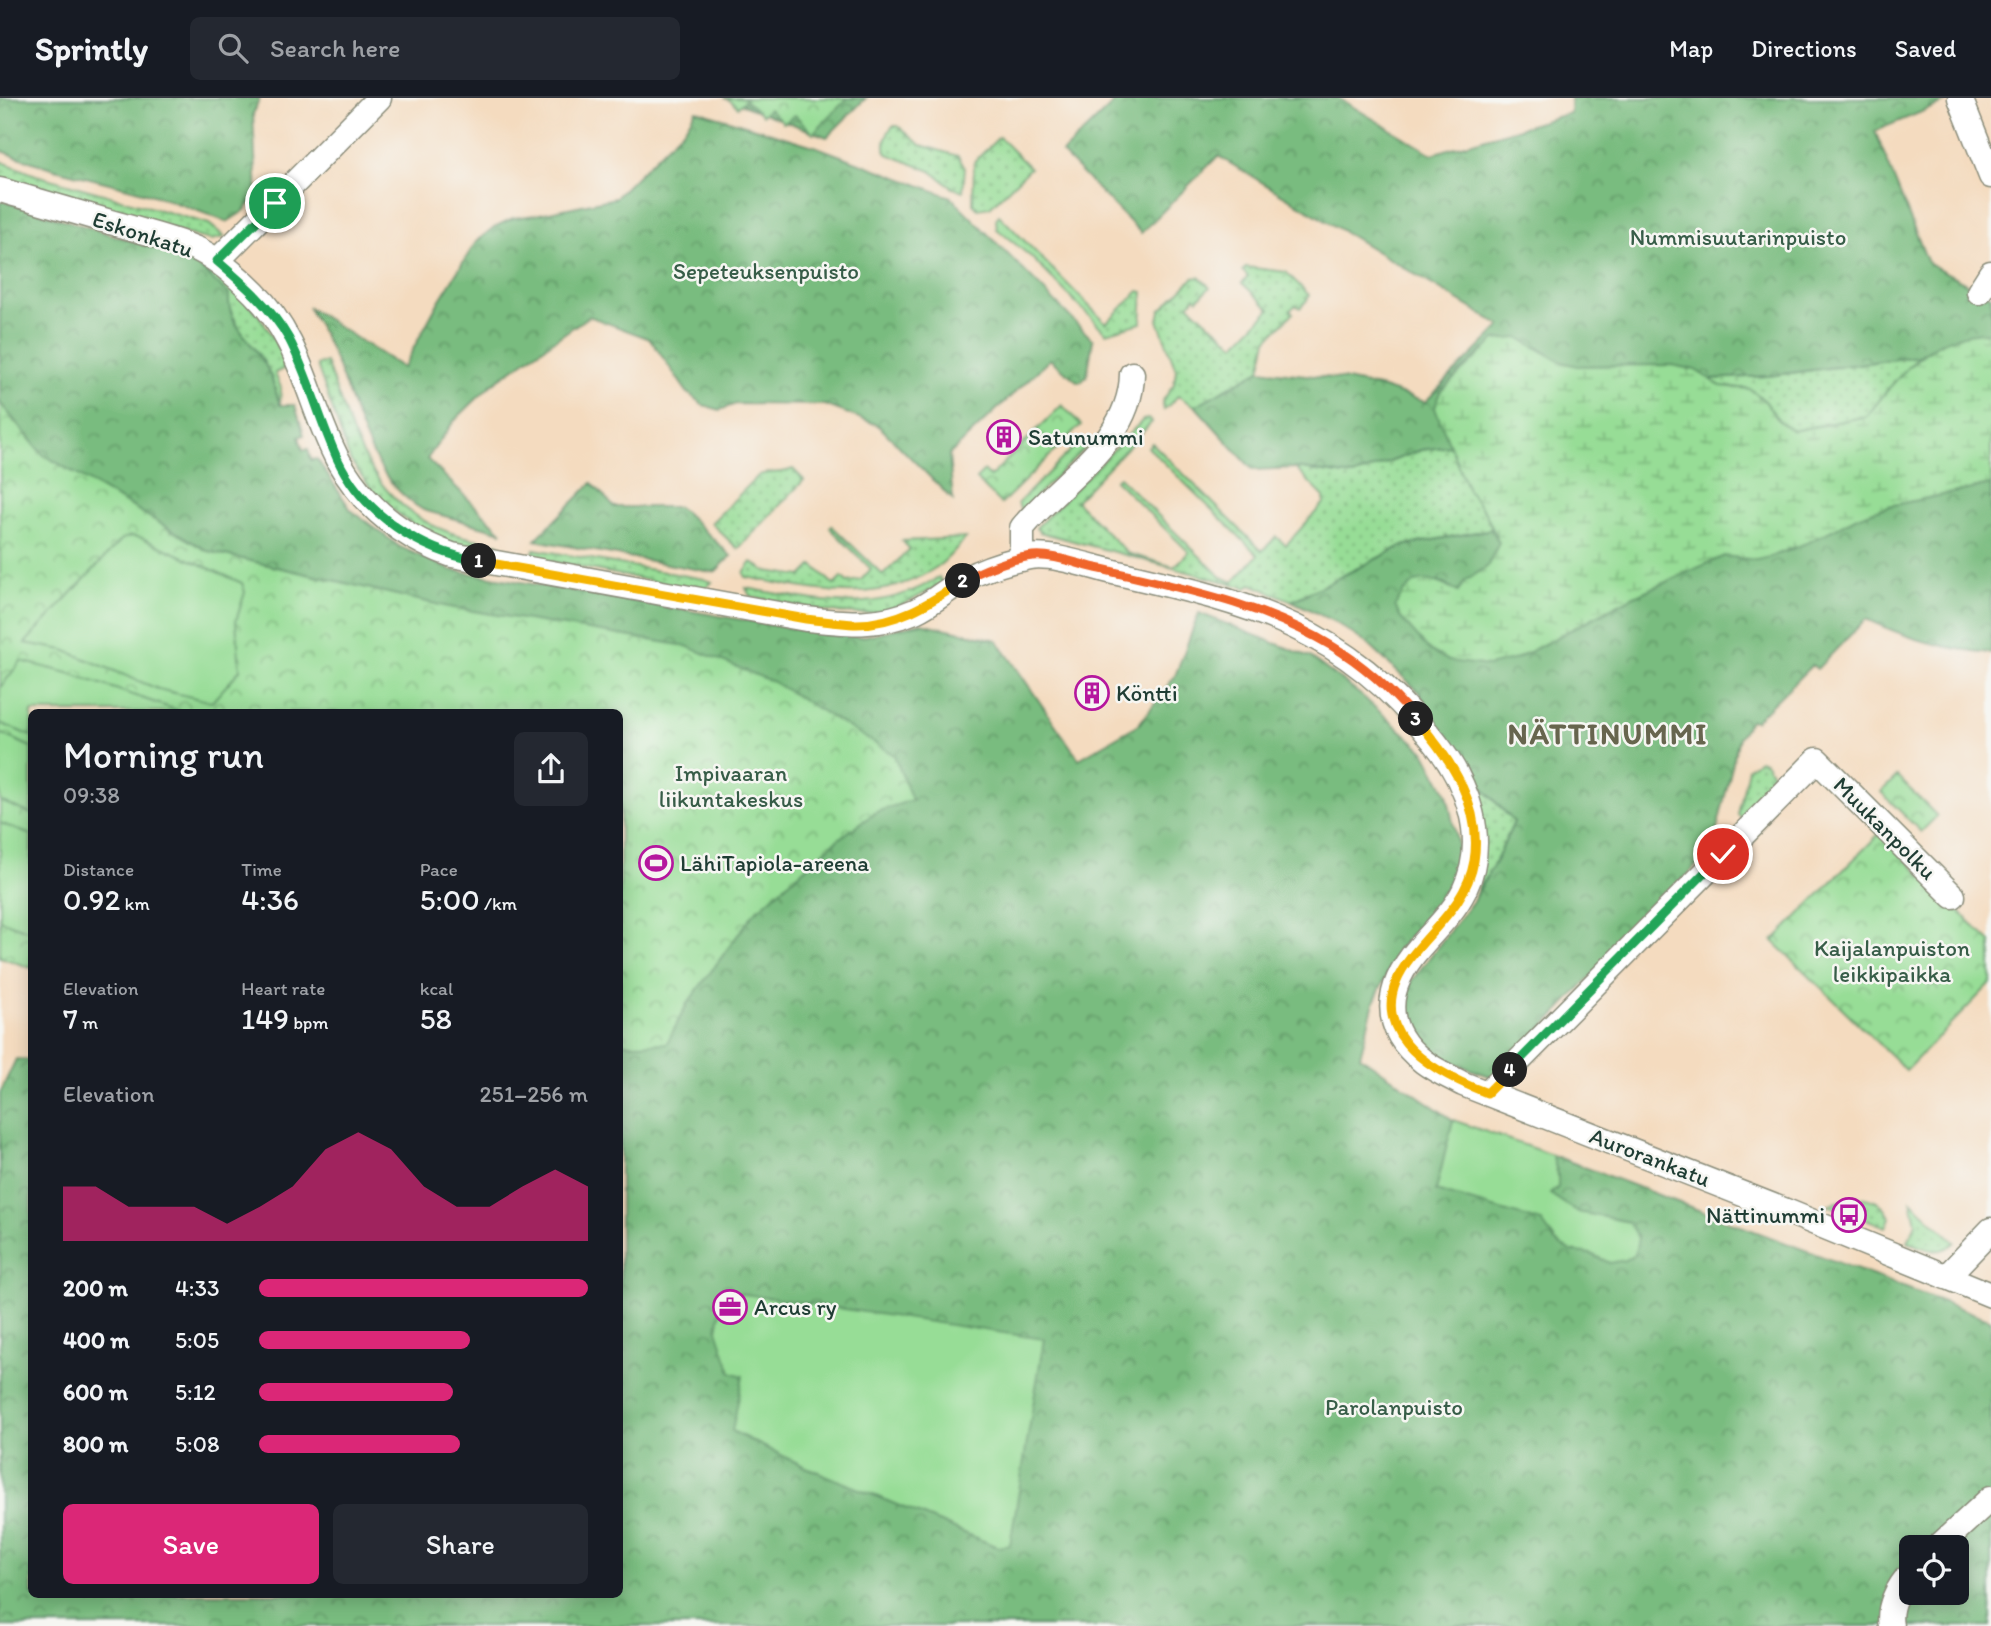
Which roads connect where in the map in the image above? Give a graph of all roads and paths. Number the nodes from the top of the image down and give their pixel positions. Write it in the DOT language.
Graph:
graph roads {
  1 [pos="379,98"];
  2 [pos="1960,98"];
  3 [pos="1991,176"];
  4 [pos="0,190"];
  5 [pos="217,261"];
  6 [pos="1132,374"];
  7 [pos="1022,559"];
  8 [pos="1954,896"];
  9 [pos="1427,1065"];
  10 [pos="1487,1093"];
  11 [pos="1991,1230"];
  12 [pos="1946,1277"];
  13 [pos="1991,1295"];
  14 [pos="1991,1498"];
  15 [pos="1951,1535"];
  16 [pos="1899,1589"];
  17 [pos="1891,1626"];
  1 -- 5 [label="street"];
  2 -- 3 [label="street"];
  4 -- 5 [label="street, Eskonkatu"];
  5 -- 7 [label="street, Eskonkatu"];
  6 -- 7 [label="street"];
  7 -- 9 [label="street, Eskonkatu"];
  8 -- 10 [label="street, Muukanpolku"];
  9 -- 10 [label="street, Aurorankatu"];
  10 -- 12 [label="street, Aurorankatu"];
  11 -- 12 [label="street"];
  12 -- 13 [label="street, Aurorankatu"];
  14 -- 15 [label="street"];
  16 -- 17 [label="street"];
}
